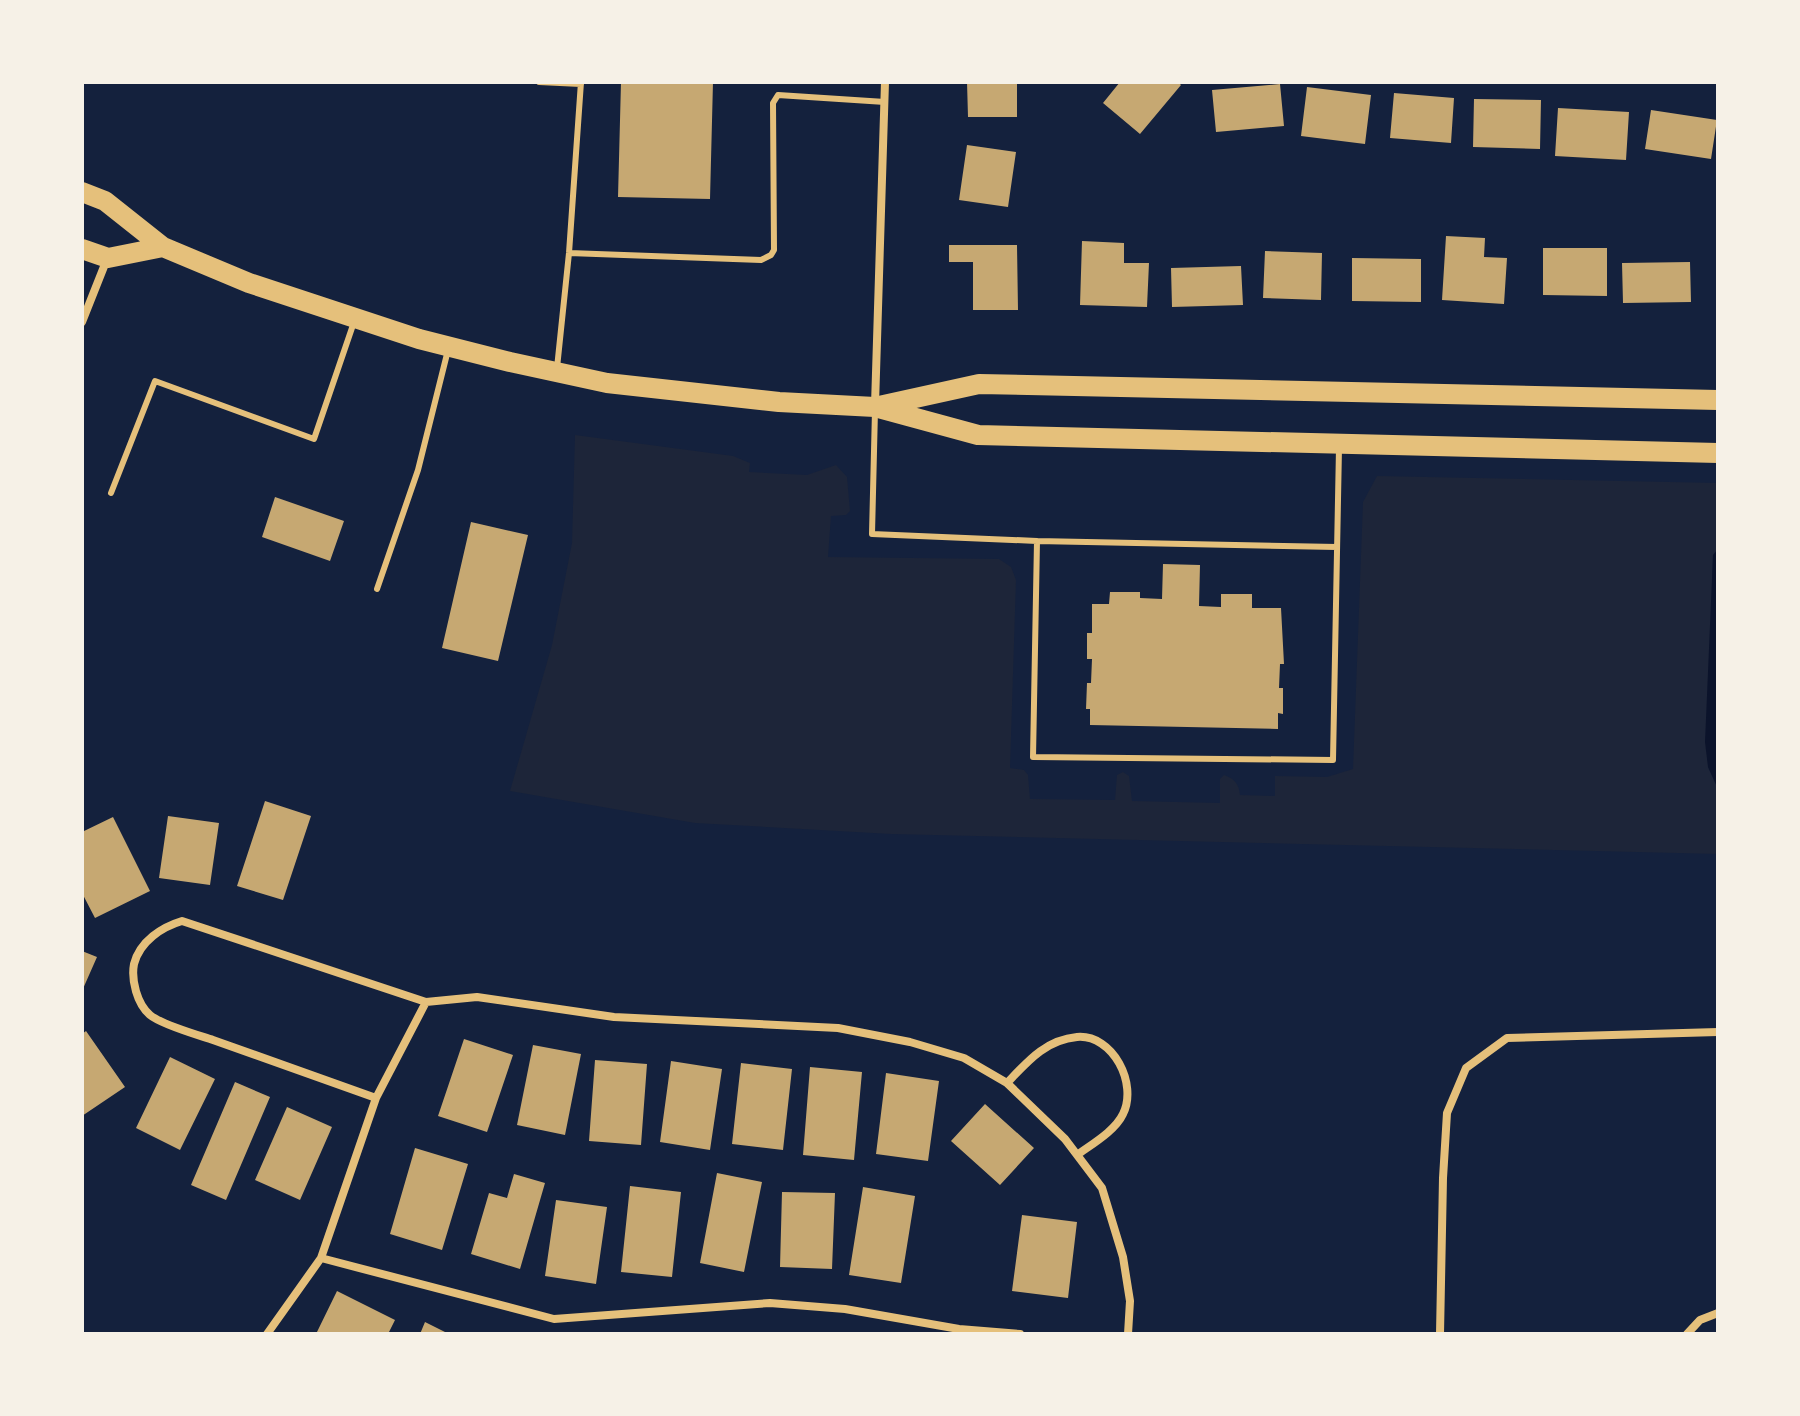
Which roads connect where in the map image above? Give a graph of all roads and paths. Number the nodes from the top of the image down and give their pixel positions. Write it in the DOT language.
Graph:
graph roads {
  1 [pos="539,82"];
  2 [pos="885,82"];
  3 [pos="581,83"];
  4 [pos="885,102"];
  5 [pos="82,192"];
  6 [pos="163,247"];
  7 [pos="82,249"];
  8 [pos="569,253"];
  9 [pos="108,258"];
  10 [pos="355,319"];
  11 [pos="82,322"];
  12 [pos="449,346"];
  13 [pos="556,372"];
  14 [pos="1718,400"];
  15 [pos="875,407"];
  16 [pos="1339,444"];
  17 [pos="1718,453"];
  18 [pos="111,493"];
  19 [pos="1037,541"];
  20 [pos="1337,547"];
  21 [pos="377,589"];
  22 [pos="426,1002"];
  23 [pos="1718,1032"];
  24 [pos="1007,1083"];
  25 [pos="376,1098"];
  26 [pos="1077,1155"];
  27 [pos="321,1258"];
  28 [pos="1718,1313"];
  29 [pos="267,1334"];
  30 [pos="1020,1334"];
  31 [pos="1128,1334"];
  32 [pos="1440,1334"];
  33 [pos="1687,1334"];
  1 -- 3 [label="lane"];
  2 -- 4 [label="street"];
  3 -- 8 [label="lane"];
  4 -- 8 [label="lane"];
  4 -- 15 [label="street"];
  5 -- 6 [label="main road"];
  6 -- 9 [label="main road"];
  6 -- 10 [label="main road"];
  7 -- 9 [label="main road"];
  8 -- 13 [label="lane"];
  9 -- 11 [label="street"];
  10 -- 12 [label="main road"];
  10 -- 18 [label="lane"];
  12 -- 13 [label="main road"];
  12 -- 21 [label="lane"];
  13 -- 15 [label="main road"];
  14 -- 15 [label="main road"];
  15 -- 16 [label="main road"];
  15 -- 19 [label="lane"];
  16 -- 17 [label="main road"];
  16 -- 20 [label="lane"];
  19 -- 20 [label="lane"];
  19 -- 20 [label="lane"];
  22 -- 24 [label="street"];
  22 -- 25 [label="street"];
  22 -- 25 [label="street"];
  23 -- 32 [label="street"];
  24 -- 26 [label="street"];
  24 -- 26 [label="street"];
  25 -- 27 [label="street"];
  26 -- 31 [label="street"];
  27 -- 29 [label="street"];
  27 -- 30 [label="street"];
  28 -- 33 [label="street"];
}
